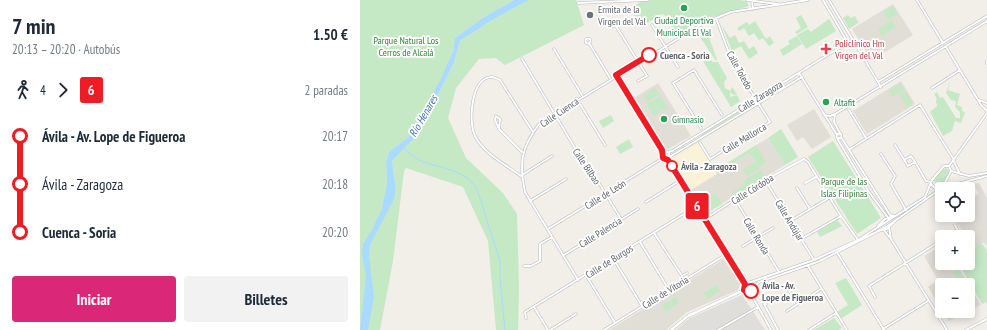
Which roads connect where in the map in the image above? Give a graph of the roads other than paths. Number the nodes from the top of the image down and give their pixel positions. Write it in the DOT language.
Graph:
graph roads {
  1 [pos="648,0"];
  2 [pos="747,0"];
  3 [pos="808,0"];
  4 [pos="823,0"];
  5 [pos="829,0"];
  6 [pos="917,0"];
  7 [pos="752,1"];
  8 [pos="578,3"];
  9 [pos="781,4"];
  10 [pos="753,9"];
  11 [pos="987,16"];
  12 [pos="716,18"];
  13 [pos="987,21"];
  14 [pos="652,25"];
  15 [pos="616,26"];
  16 [pos="848,34"];
  17 [pos="844,36"];
  18 [pos="852,40"];
  19 [pos="848,43"];
  20 [pos="943,43"];
  21 [pos="589,44"];
  22 [pos="664,46"];
  23 [pos="946,47"];
  24 [pos="554,48"];
  25 [pos="522,59"];
  26 [pos="638,62"];
  27 [pos="678,67"];
  28 [pos="960,70"];
  29 [pos="799,73"];
  30 [pos="616,75"];
  31 [pos="802,77"];
  32 [pos="611,78"];
  33 [pos="638,81"];
  34 [pos="878,82"];
  35 [pos="881,86"];
  36 [pos="932,88"];
  37 [pos="582,96"];
  38 [pos="577,99"];
  39 [pos="756,99"];
  40 [pos="979,100"];
  41 [pos="758,102"];
  42 [pos="987,103"];
  43 [pos="850,110"];
  44 [pos="986,111"];
  45 [pos="554,113"];
  46 [pos="835,114"];
  47 [pos="722,115"];
  48 [pos="824,115"];
  49 [pos="701,128"];
  50 [pos="499,129"];
  51 [pos="533,132"];
  52 [pos="838,134"];
  53 [pos="840,137"];
  54 [pos="866,138"];
  55 [pos="700,143"];
  56 [pos="605,145"];
  57 [pos="895,145"];
  58 [pos="850,149"];
  59 [pos="522,152"];
  60 [pos="669,152"];
  61 [pos="664,153"];
  62 [pos="881,154"];
  63 [pos="552,156"];
  64 [pos="671,156"];
  65 [pos="663,158"];
  66 [pos="668,160"];
  67 [pos="904,160"];
  68 [pos="954,161"];
  69 [pos="915,162"];
  70 [pos="950,166"];
  71 [pos="951,171"];
  72 [pos="987,173"];
  73 [pos="522,175"];
  74 [pos="816,176"];
  75 [pos="987,176"];
  76 [pos="961,178"];
  77 [pos="566,179"];
  78 [pos="681,180"];
  79 [pos="766,180"];
  80 [pos="945,182"];
  81 [pos="953,182"];
  82 [pos="805,183"];
  83 [pos="931,183"];
  84 [pos="797,188"];
  85 [pos="935,188"];
  86 [pos="935,192"];
  87 [pos="605,194"];
  88 [pos="829,198"];
  89 [pos="735,199"];
  90 [pos="530,201"];
  91 [pos="646,202"];
  92 [pos="697,206"];
  93 [pos="638,209"];
  94 [pos="810,209"];
  95 [pos="906,210"];
  96 [pos="883,214"];
  97 [pos="841,216"];
  98 [pos="894,216"];
  99 [pos="621,219"];
  100 [pos="705,219"];
  101 [pos="887,220"];
  102 [pos="896,220"];
  103 [pos="790,221"];
  104 [pos="890,224"];
  105 [pos="882,225"];
  106 [pos="955,225"];
  107 [pos="877,227"];
  108 [pos="773,228"];
  109 [pos="548,229"];
  110 [pos="885,229"];
  111 [pos="958,230"];
  112 [pos="878,231"];
  113 [pos="654,233"];
  114 [pos="888,234"];
  115 [pos="552,237"];
  116 [pos="758,238"];
  117 [pos="801,239"];
  118 [pos="858,240"];
  119 [pos="640,242"];
  120 [pos="935,244"];
  121 [pos="743,246"];
  122 [pos="838,253"];
  123 [pos="726,254"];
  124 [pos="563,255"];
  125 [pos="613,258"];
  126 [pos="814,260"];
  127 [pos="905,263"];
  128 [pos="524,266"];
  129 [pos="808,266"];
  130 [pos="779,272"];
  131 [pos="687,273"];
  132 [pos="586,275"];
  133 [pos="578,280"];
  134 [pos="748,283"];
  135 [pos="745,284"];
  136 [pos="786,286"];
  137 [pos="753,288"];
  138 [pos="821,289"];
  139 [pos="669,290"];
  140 [pos="744,290"];
  141 [pos="750,292"];
  142 [pos="876,297"];
  143 [pos="928,301"];
  144 [pos="766,304"];
  145 [pos="797,304"];
  146 [pos="642,306"];
  147 [pos="534,307"];
  148 [pos="758,307"];
  149 [pos="787,310"];
  150 [pos="836,313"];
  151 [pos="576,314"];
  152 [pos="526,318"];
  153 [pos="987,319"];
  154 [pos="615,323"];
  155 [pos="883,329"];
  156 [pos="549,330"];
  157 [pos="604,330"];
  158 [pos="671,330"];
  159 [pos="718,330"];
  160 [pos="771,330"];
  161 [pos="778,330"];
  162 [pos="809,330"];
  163 [pos="847,330"];
  164 [pos="947,330"];
  165 [pos="967,330"];
  1 -- 8 [label="street"];
  2 -- 7 [label="street"];
  3 -- 9 [label="street"];
  4 -- 17 [label="street"];
  5 -- 16 [label="street"];
  6 -- 20 [label="street"];
  7 -- 9 [label="street"];
  7 -- 10 [label="street"];
  9 -- 10 [label="street, Calle Cuenca"];
  10 -- 12 [label="street, Calle Cuenca"];
  11 -- 20 [label="street"];
  12 -- 22 [label="street, Calle Cuenca"];
  12 -- 39 [label="street, Calle Toledo"];
  13 -- 23 [label="street"];
  14 -- 22 [label="street"];
  15 -- 26 [label="street"];
  16 -- 17 [label="street"];
  16 -- 18 [label="street"];
  17 -- 19 [label="street"];
  18 -- 19 [label="street, Calle Zaragoza"];
  18 -- 34 [label="street"];
  19 -- 29 [label="street, Calle Zaragoza"];
  20 -- 23 [label="street"];
  20 -- 34 [label="street"];
  21 -- 32 [label="street"];
  22 -- 26 [label="street, Calle Cuenca"];
  22 -- 27 [label="street"];
  23 -- 28 [label="street"];
  23 -- 35 [label="street"];
  24 -- 37 [label="street"];
  25 -- 45 [label="street, Calle Bilbao"];
  26 -- 30 [label="street, Calle Cuenca"];
  26 -- 33 [label="street"];
  28 -- 36 [label="street"];
  28 -- 40 [label="street"];
  29 -- 31 [label="street"];
  29 -- 39 [label="street, Calle Zaragoza"];
  30 -- 32 [label="street, Calle Cuenca"];
  30 -- 61 [label="street"];
  31 -- 41 [label="street, Calle Zaragoza"];
  31 -- 48 [label="street"];
  32 -- 37 [label="street, Calle Cuenca"];
  34 -- 35 [label="street"];
  35 -- 46 [label="street"];
  37 -- 38 [label="street, Calle Cuenca"];
  38 -- 45 [label="street, Calle Cuenca"];
  38 -- 56 [label="street"];
  39 -- 41 [label="street, Calle Mallorca"];
  39 -- 60 [label="street, Calle Zaragoza"];
  40 -- 42 [label="street"];
  40 -- 44 [label="street"];
  41 -- 55 [label="street, Calle Mallorca"];
  41 -- 64 [label="street, Calle Zaragoza"];
  42 -- 44 [label="street"];
  43 -- 54 [label="street"];
  44 -- 68 [label="street"];
  45 -- 51 [label="street, Calle Cuenca"];
  45 -- 87 [label="street, Calle Bilbao"];
  46 -- 48 [label="street"];
  46 -- 52 [label="street"];
  47 -- 49 [label="street"];
  48 -- 52 [label="street"];
  50 -- 50 [label="street"];
  50 -- 59 [label="street"];
  51 -- 59 [label="street, Calle Cuenca"];
  51 -- 73 [label="street"];
  52 -- 53 [label="street"];
  53 -- 58 [label="street"];
  53 -- 96 [label="street"];
  54 -- 58 [label="street"];
  54 -- 68 [label="street"];
  57 -- 67 [label="street"];
  58 -- 98 [label="street"];
  59 -- 73 [label="street, Calle Cuenca"];
  60 -- 61 [label="street"];
  60 -- 64 [label="street"];
  61 -- 65 [label="street"];
  62 -- 95 [label="street"];
  63 -- 73 [label="street"];
  64 -- 66 [label="street"];
  65 -- 66 [label="street"];
  65 -- 87 [label="street, Calle de León"];
  66 -- 78 [label="street"];
  67 -- 69 [label="street"];
  67 -- 69 [label="street"];
  68 -- 70 [label="street"];
  68 -- 76 [label="street"];
  69 -- 83 [label="street"];
  70 -- 71 [label="street"];
  70 -- 83 [label="street"];
  71 -- 76 [label="street"];
  71 -- 80 [label="street"];
  72 -- 76 [label="street"];
  73 -- 90 [label="street, Calle Cuenca"];
  74 -- 79 [label="street, Calle Córdoba"];
  74 -- 82 [label="street"];
  74 -- 88 [label="street"];
  75 -- 76 [label="street"];
  76 -- 81 [label="street"];
  77 -- 90 [label="street"];
  78 -- 91 [label="street"];
  78 -- 92 [label="street"];
  79 -- 89 [label="street, Calle Córdoba"];
  79 -- 103 [label="street, Calle Andújar"];
  83 -- 85 [label="street"];
  83 -- 95 [label="street"];
  84 -- 94 [label="street"];
  86 -- 102 [label="street"];
  87 -- 99 [label="street, Calle Bilbao"];
  87 -- 109 [label="street, Calle de León"];
  88 -- 94 [label="street"];
  88 -- 97 [label="street"];
  89 -- 100 [label="street, Calle Córdoba"];
  89 -- 116 [label="street, Calle Ronda"];
  90 -- 109 [label="street, Calle Cuenca"];
  92 -- 100 [label="street"];
  92 -- 113 [label="street, Calle de Burgos"];
  93 -- 99 [label="street, Calle Palencia"];
  94 -- 103 [label="street"];
  95 -- 98 [label="street"];
  96 -- 98 [label="street"];
  96 -- 101 [label="street"];
  96 -- 101 [label="street"];
  97 -- 117 [label="street"];
  97 -- 118 [label="street"];
  98 -- 101 [label="street"];
  98 -- 101 [label="street"];
  99 -- 124 [label="street, Calle Palencia"];
  100 -- 123 [label="street"];
  101 -- 104 [label="street"];
  101 -- 105 [label="street"];
  101 -- 107 [label="street"];
  102 -- 104 [label="street"];
  102 -- 110 [label="street"];
  103 -- 117 [label="street, Calle Andújar"];
  104 -- 110 [label="street"];
  105 -- 107 [label="street"];
  105 -- 110 [label="street"];
  106 -- 111 [label="street"];
  107 -- 118 [label="street"];
  108 -- 116 [label="street"];
  109 -- 115 [label="street, Calle Cuenca"];
  110 -- 112 [label="street"];
  110 -- 114 [label="street"];
  110 -- 114 [label="street"];
  112 -- 114 [label="street"];
  112 -- 122 [label="street"];
  113 -- 119 [label="street, Calle de Burgos"];
  113 -- 131 [label="street"];
  114 -- 127 [label="street"];
  115 -- 124 [label="street, Calle Cuenca"];
  115 -- 128 [label="street"];
  116 -- 121 [label="street"];
  116 -- 130 [label="street, Calle Ronda"];
  117 -- 126 [label="street, Calle Andújar"];
  118 -- 126 [label="street"];
  119 -- 125 [label="street, Calle de Burgos"];
  119 -- 139 [label="street"];
  120 -- 127 [label="street"];
  122 -- 129 [label="street"];
  122 -- 155 [label="street"];
  123 -- 135 [label="street"];
  123 -- 139 [label="street, Calle de Vitoria"];
  124 -- 133 [label="street, Calle Cuenca"];
  125 -- 132 [label="street, Calle de Burgos"];
  125 -- 146 [label="street"];
  126 -- 130 [label="street"];
  127 -- 142 [label="street"];
  127 -- 143 [label="street"];
  129 -- 137 [label="street"];
  129 -- 138 [label="street"];
  130 -- 134 [label="street"];
  132 -- 133 [label="street, Calle de Burgos"];
  132 -- 154 [label="street"];
  133 -- 147 [label="street, Calle de Burgos"];
  134 -- 135 [label="street"];
  134 -- 137 [label="street"];
  135 -- 140 [label="street"];
  136 -- 145 [label="street"];
  137 -- 141 [label="street"];
  138 -- 145 [label="street"];
  138 -- 150 [label="street"];
  139 -- 146 [label="street, Calle de Vitoria"];
  140 -- 141 [label="street"];
  140 -- 158 [label="street"];
  141 -- 148 [label="street"];
  143 -- 155 [label="street"];
  143 -- 164 [label="street"];
  144 -- 161 [label="street"];
  145 -- 149 [label="street"];
  146 -- 154 [label="street, Calle de Vitoria"];
  147 -- 152 [label="street, Calle de Burgos"];
  147 -- 156 [label="street"];
  148 -- 159 [label="street"];
  148 -- 160 [label="street"];
  150 -- 162 [label="street"];
  150 -- 163 [label="street"];
  151 -- 156 [label="street"];
  153 -- 165 [label="street"];
  154 -- 157 [label="street, Calle de Vitoria"];
}
